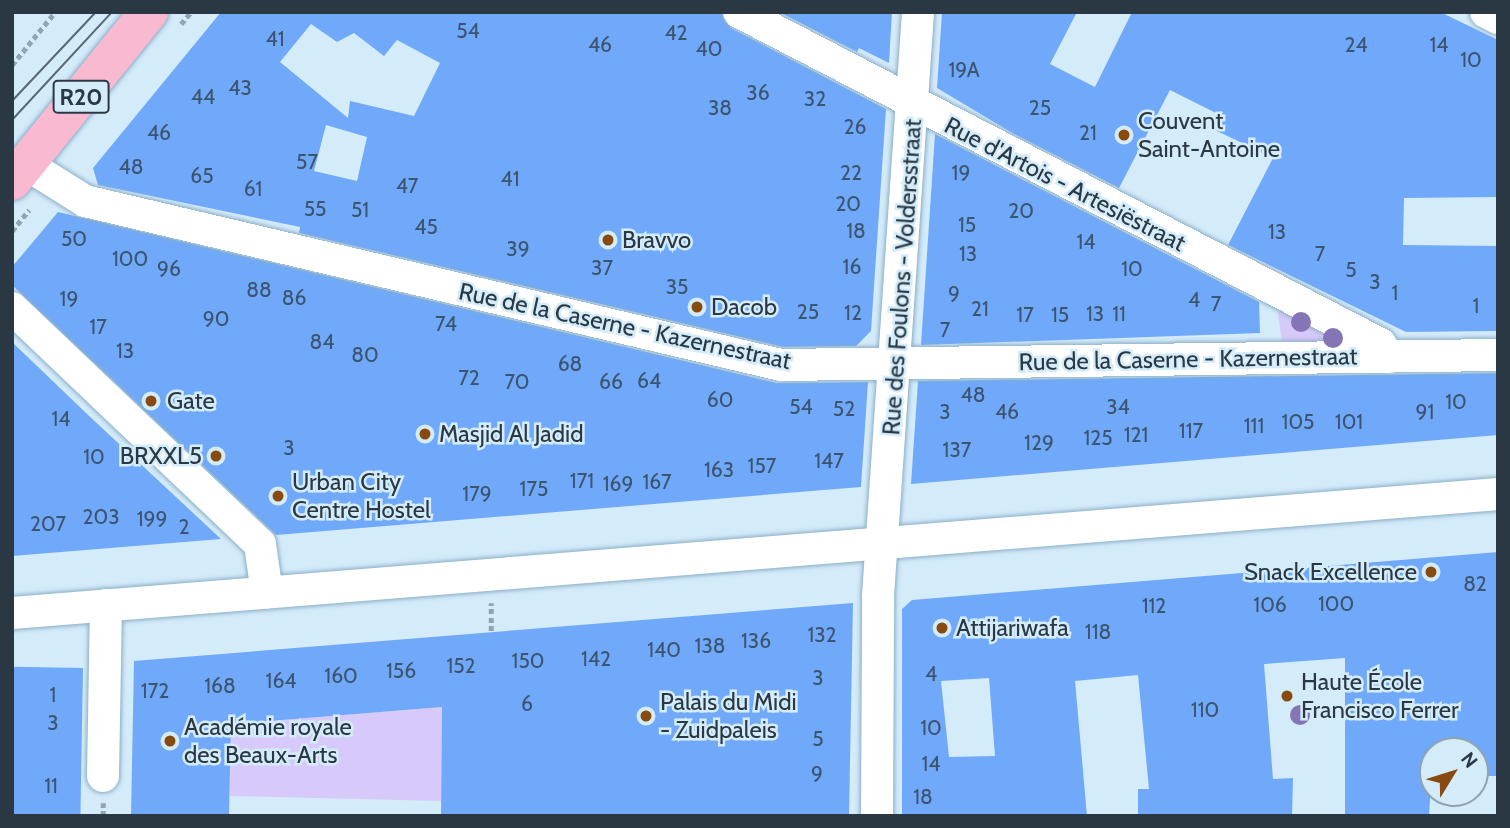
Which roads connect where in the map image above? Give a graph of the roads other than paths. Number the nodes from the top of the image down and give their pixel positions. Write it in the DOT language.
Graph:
graph roads {
  1 [pos="149,12"];
  2 [pos="739,12"];
  3 [pos="918,12"];
  4 [pos="1486,12"];
  5 [pos="1498,18"];
  6 [pos="914,107"];
  7 [pos="19,172"];
  8 [pos="12,308"];
  9 [pos="1498,355"];
  10 [pos="1389,357"];
  11 [pos="897,363"];
  12 [pos="1498,494"];
  13 [pos="883,542"];
  14 [pos="267,593"];
  15 [pos="106,605"];
  16 [pos="12,613"];
  17 [pos="103,776"];
  18 [pos="877,816"];
  1 -- 7 [label="main road, R20"];
  2 -- 6 [label="street, Rue d'Artois - Artesiëstraat"];
  3 -- 6 [label="street, Rue des Foulons - Voldersstraat"];
  4 -- 5 [label="street"];
  6 -- 10 [label="street, Rue d'Artois - Artesiëstraat"];
  6 -- 11 [label="street, Rue des Foulons - Voldersstraat"];
  7 -- 11 [label="street, Rue de la Caserne - Kazernestraat"];
  8 -- 14 [label="street"];
  9 -- 10 [label="street, Rue de la Caserne - Kazernestraat"];
  10 -- 11 [label="street, Rue de la Caserne - Kazernestraat"];
  11 -- 13 [label="street, Rue des Foulons - Voldersstraat"];
  12 -- 13 [label="street"];
  13 -- 14 [label="street"];
  13 -- 18 [label="street, Rue des Foulons - Voldersstraat"];
  14 -- 15 [label="street"];
  15 -- 16 [label="street"];
  15 -- 17 [label="street"];
}
